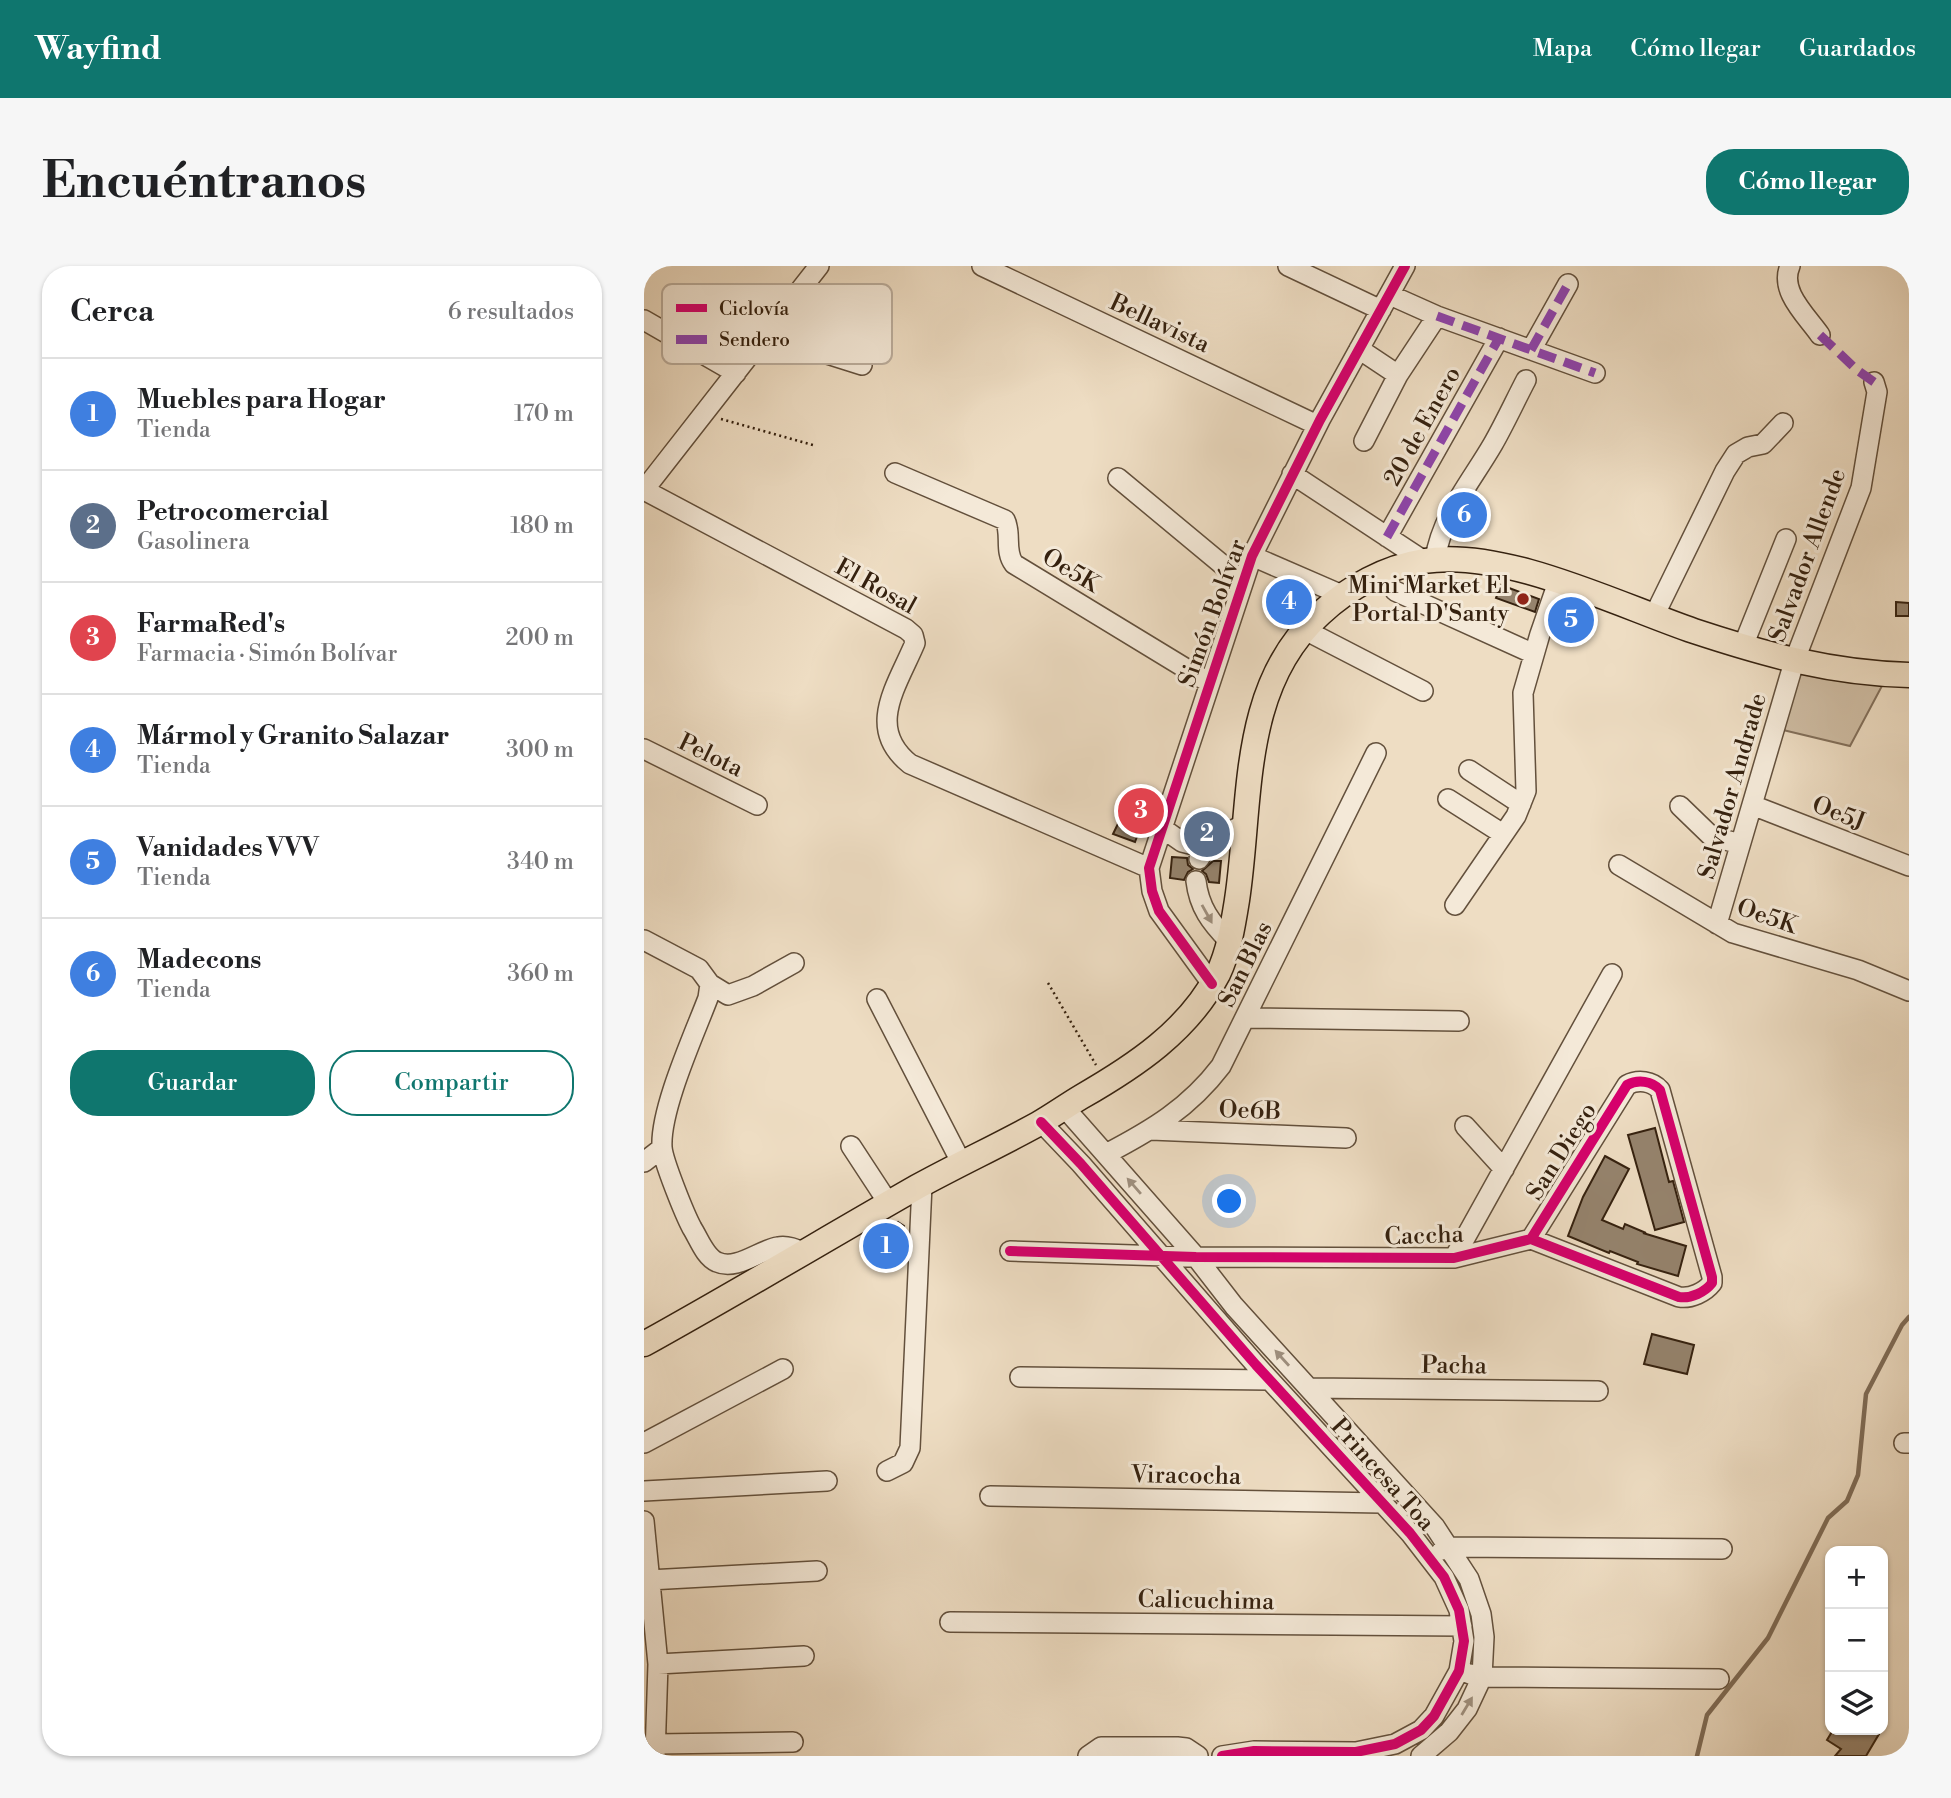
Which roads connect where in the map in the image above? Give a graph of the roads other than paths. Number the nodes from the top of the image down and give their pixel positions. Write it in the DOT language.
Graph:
graph roads {
  1 [pos="819,266"];
  2 [pos="982,266"];
  3 [pos="1289,266"];
  4 [pos="1790,266"];
  5 [pos="1403,267"];
  6 [pos="805,284"];
  7 [pos="1568,285"];
  8 [pos="1385,302"];
  9 [pos="1437,316"];
  10 [pos="644,320"];
  11 [pos="662,330"];
  12 [pos="1821,335"];
  13 [pos="1499,338"];
  14 [pos="1359,349"];
  15 [pos="1531,350"];
  16 [pos="720,364"];
  17 [pos="743,364"];
  18 [pos="859,364"];
  19 [pos="862,365"];
  20 [pos="736,373"];
  21 [pos="1595,373"];
  22 [pos="1398,376"];
  23 [pos="1526,380"];
  24 [pos="1874,382"];
  25 [pos="1783,423"];
  26 [pos="1317,425"];
  27 [pos="1364,441"];
  28 [pos="895,473"];
  29 [pos="1292,474"];
  30 [pos="1118,478"];
  31 [pos="644,490"];
  32 [pos="1387,537"];
  33 [pos="1786,539"];
  34 [pos="1252,556"];
  35 [pos="1429,560"];
  36 [pos="1242,581"];
  37 [pos="1558,582"];
  38 [pos="1395,591"];
  39 [pos="1342,595"];
  40 [pos="1654,616"];
  41 [pos="1303,629"];
  42 [pos="1743,646"];
  43 [pos="1534,654"];
  44 [pos="1794,662"];
  45 [pos="1909,674"];
  46 [pos="1208,682"];
  47 [pos="1423,691"];
  48 [pos="644,749"];
  49 [pos="1376,753"];
  50 [pos="1469,770"];
  51 [pos="1448,799"];
  52 [pos="1521,804"];
  53 [pos="757,805"];
  54 [pos="1752,805"];
  55 [pos="1680,806"];
  56 [pos="1246,824"];
  57 [pos="1162,828"];
  58 [pos="1503,835"];
  59 [pos="1740,844"];
  60 [pos="1619,865"];
  61 [pos="1909,866"];
  62 [pos="1149,868"];
  63 [pos="1196,881"];
  64 [pos="1455,905"];
  65 [pos="1717,924"];
  66 [pos="644,940"];
  67 [pos="1229,941"];
  68 [pos="794,962"];
  69 [pos="1612,974"];
  70 [pos="710,984"];
  71 [pos="1212,984"];
  72 [pos="1909,991"];
  73 [pos="877,999"];
  74 [pos="1246,1018"];
  75 [pos="1459,1021"];
  76 [pos="1064,1107"];
  77 [pos="1041,1122"];
  78 [pos="1465,1126"];
  79 [pos="1151,1130"];
  80 [pos="1346,1138"];
  81 [pos="850,1146"];
  82 [pos="662,1148"];
  83 [pos="1106,1154"];
  84 [pos="644,1162"];
  85 [pos="962,1164"];
  86 [pos="1504,1169"];
  87 [pos="922,1185"];
  88 [pos="889,1204"];
  89 [pos="1531,1239"];
  90 [pos="1010,1251"];
  91 [pos="804,1253"];
  92 [pos="1159,1255"];
  93 [pos="1196,1257"];
  94 [pos="1454,1258"];
  95 [pos="644,1344"];
  96 [pos="783,1369"];
  97 [pos="1020,1377"];
  98 [pos="1269,1380"];
  99 [pos="1309,1388"];
  100 [pos="1598,1391"];
  101 [pos="644,1443"];
  102 [pos="887,1471"];
  103 [pos="827,1481"];
  104 [pos="644,1491"];
  105 [pos="990,1496"];
  106 [pos="1381,1503"];
  107 [pos="644,1521"];
  108 [pos="1449,1547"];
  109 [pos="1722,1549"];
  110 [pos="1428,1555"];
  111 [pos="817,1571"];
  112 [pos="649,1580"];
  113 [pos="950,1622"];
  114 [pos="1462,1626"];
  115 [pos="804,1656"];
  116 [pos="658,1664"];
  117 [pos="1459,1671"];
  118 [pos="1482,1677"];
  119 [pos="1719,1679"];
  120 [pos="793,1742"];
  121 [pos="656,1750"];
  122 [pos="1088,1756"];
  123 [pos="1198,1756"];
  124 [pos="1222,1756"];
  125 [pos="1421,1756"];
  1 -- 6 [label="street"];
  2 -- 26 [label="street, Bellavista"];
  3 -- 8 [label="street"];
  4 -- 12 [label="street"];
  5 -- 8 [label="street, Simón Bolívar"];
  7 -- 15 [label="street"];
  8 -- 9 [label="street"];
  8 -- 14 [label="street, Simón Bolívar"];
  9 -- 13 [label="street"];
  9 -- 22 [label="street"];
  10 -- 11 [label="street"];
  13 -- 15 [label="street"];
  13 -- 32 [label="street, 20 de Enero"];
  14 -- 22 [label="street"];
  14 -- 26 [label="street, Simón Bolívar"];
  15 -- 21 [label="street"];
  16 -- 20 [label="street"];
  17 -- 20 [label="street"];
  18 -- 19 [label="street"];
  20 -- 31 [label="street"];
  22 -- 27 [label="street"];
  23 -- 35 [label="street"];
  24 -- 44 [label="street, Salvador Allende"];
  25 -- 40 [label="street"];
  26 -- 29 [label="street, Simón Bolívar"];
  28 -- 46 [label="street, Oe5K"];
  29 -- 32 [label="street"];
  29 -- 34 [label="street, Simón Bolívar"];
  30 -- 36 [label="street"];
  31 -- 62 [label="street, El Rosal"];
  32 -- 35 [label="street"];
  33 -- 42 [label="street"];
  34 -- 36 [label="street, Simón Bolívar"];
  34 -- 39 [label="street"];
  35 -- 37 [label="main road"];
  35 -- 39 [label="main road"];
  36 -- 46 [label="street, Simón Bolívar"];
  37 -- 40 [label="main road"];
  37 -- 43 [label="street"];
  38 -- 43 [label="street"];
  39 -- 41 [label="main road"];
  40 -- 42 [label="main road"];
  41 -- 47 [label="street"];
  41 -- 56 [label="main road"];
  42 -- 44 [label="main road"];
  43 -- 52 [label="street"];
  44 -- 45 [label="main road"];
  44 -- 54 [label="street, Salvador Andrade"];
  46 -- 57 [label="street, Simón Bolívar"];
  48 -- 53 [label="street, Pelota"];
  49 -- 74 [label="street, San Blas"];
  50 -- 52 [label="street"];
  51 -- 58 [label="street"];
  52 -- 58 [label="street"];
  54 -- 59 [label="street, Salvador Andrade"];
  54 -- 61 [label="street, Oe5J"];
  55 -- 59 [label="street"];
  56 -- 57 [label="street"];
  56 -- 67 [label="main road"];
  57 -- 62 [label="street, Simón Bolívar"];
  58 -- 64 [label="street"];
  59 -- 65 [label="street, Salvador Andrade"];
  60 -- 65 [label="street, Oe5K"];
  62 -- 71 [label="street, Simón Bolívar"];
  63 -- 67 [label="street, one-way"];
  65 -- 72 [label="street, Oe5K"];
  66 -- 70 [label="street"];
  67 -- 71 [label="main road"];
  68 -- 70 [label="street"];
  69 -- 86 [label="street"];
  70 -- 82 [label="street"];
  71 -- 76 [label="main road"];
  73 -- 85 [label="street"];
  74 -- 75 [label="street"];
  74 -- 79 [label="street, San Blas"];
  76 -- 77 [label="main road"];
  76 -- 83 [label="street, Princesa Toa"];
  77 -- 85 [label="main road"];
  77 -- 92 [label="street, Princesa Toa"];
  78 -- 86 [label="street"];
  79 -- 80 [label="street, Oe6B"];
  79 -- 83 [label="street, San Blas"];
  81 -- 88 [label="street"];
  82 -- 84 [label="street"];
  82 -- 91 [label="street"];
  93 -- 83 [label="street, Princesa Toa, one-way"];
  85 -- 87 [label="main road"];
  86 -- 94 [label="street"];
  87 -- 88 [label="main road"];
  87 -- 102 [label="street"];
  88 -- 91 [label="main road"];
  89 -- 89 [label="street, San Diego"];
  89 -- 94 [label="street, Caccha"];
  90 -- 92 [label="street, Caccha"];
  91 -- 95 [label="main road"];
  92 -- 93 [label="street, Caccha"];
  92 -- 98 [label="street, Princesa Toa"];
  93 -- 94 [label="street, Caccha"];
  99 -- 93 [label="street, Princesa Toa, one-way"];
  96 -- 101 [label="street"];
  97 -- 98 [label="street"];
  98 -- 106 [label="street, Princesa Toa"];
  99 -- 100 [label="street, Pacha"];
  99 -- 108 [label="street, Princesa Toa"];
  103 -- 104 [label="street"];
  105 -- 106 [label="street, Viracocha"];
  106 -- 110 [label="street, Princesa Toa"];
  107 -- 112 [label="street"];
  108 -- 109 [label="street"];
  108 -- 110 [label="street"];
  108 -- 118 [label="street, Princesa Toa"];
  110 -- 114 [label="street, Princesa Toa"];
  111 -- 112 [label="street"];
  112 -- 116 [label="street"];
  113 -- 114 [label="street, Calicuchima"];
  114 -- 117 [label="street, Princesa Toa"];
  115 -- 116 [label="street"];
  116 -- 121 [label="street"];
  117 -- 118 [label="street"];
  117 -- 124 [label="street, Princesa Toa"];
  118 -- 119 [label="street"];
  125 -- 118 [label="street, Princesa Toa, one-way"];
  120 -- 121 [label="street"];
  122 -- 123 [label="street"];
}
